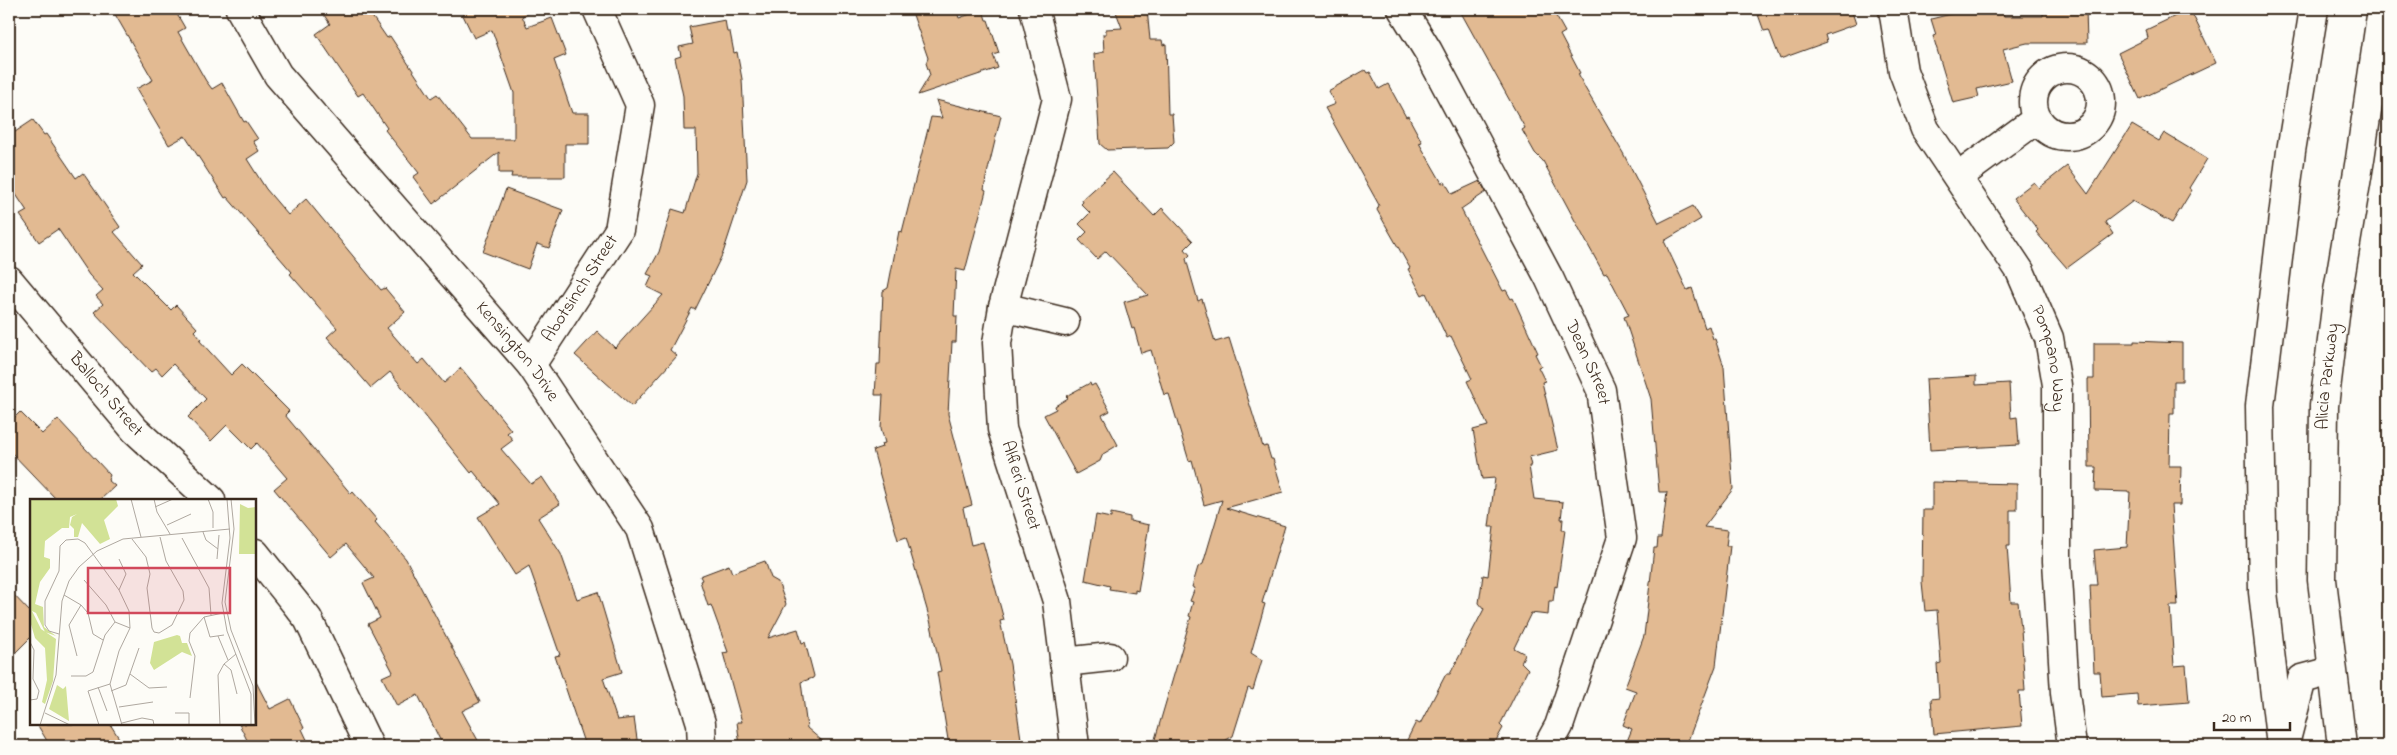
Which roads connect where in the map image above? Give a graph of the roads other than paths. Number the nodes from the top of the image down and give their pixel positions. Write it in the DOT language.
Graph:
graph roads {
  1 [pos="240,9"];
  2 [pos="597,9"];
  3 [pos="1034,9"];
  4 [pos="1402,9"];
  5 [pos="1894,9"];
  6 [pos="2314,9"];
  7 [pos="2382,9"];
  8 [pos="2037,119"];
  9 [pos="1958,178"];
  10 [pos="9,280"];
  11 [pos="1002,307"];
  12 [pos="1065,322"];
  13 [pos="530,365"];
  14 [pos="210,499"];
  15 [pos="256,554"];
  16 [pos="1110,657"];
  17 [pos="1064,662"];
  18 [pos="2332,671"];
  19 [pos="368,746"];
  20 [pos="702,746"];
  21 [pos="1075,746"];
  22 [pos="1548,746"];
  23 [pos="2072,746"];
  24 [pos="2283,746"];
  25 [pos="2342,746"];
  1 -- 13 [label="street, Kensington Drive"];
  2 -- 13 [label="street, Abotsinch Street"];
  3 -- 11 [label="street, Alfieri Street"];
  4 -- 22 [label="street, Dean Street"];
  5 -- 9 [label="street, Pompano Way"];
  6 -- 24 [label="street"];
  7 -- 18 [label="street, Alicia Parkway"];
  8 -- 9 [label="street"];
  9 -- 23 [label="street, Pompano Way"];
  10 -- 14 [label="street, Balloch Street"];
  11 -- 12 [label="street"];
  11 -- 17 [label="street, Alfieri Street"];
  13 -- 20 [label="street, Kensington Drive"];
  15 -- 19 [label="street"];
  16 -- 17 [label="street"];
  17 -- 21 [label="street, Alfieri Street"];
  18 -- 24 [label="street"];
  18 -- 25 [label="street, Alicia Parkway"];
}
